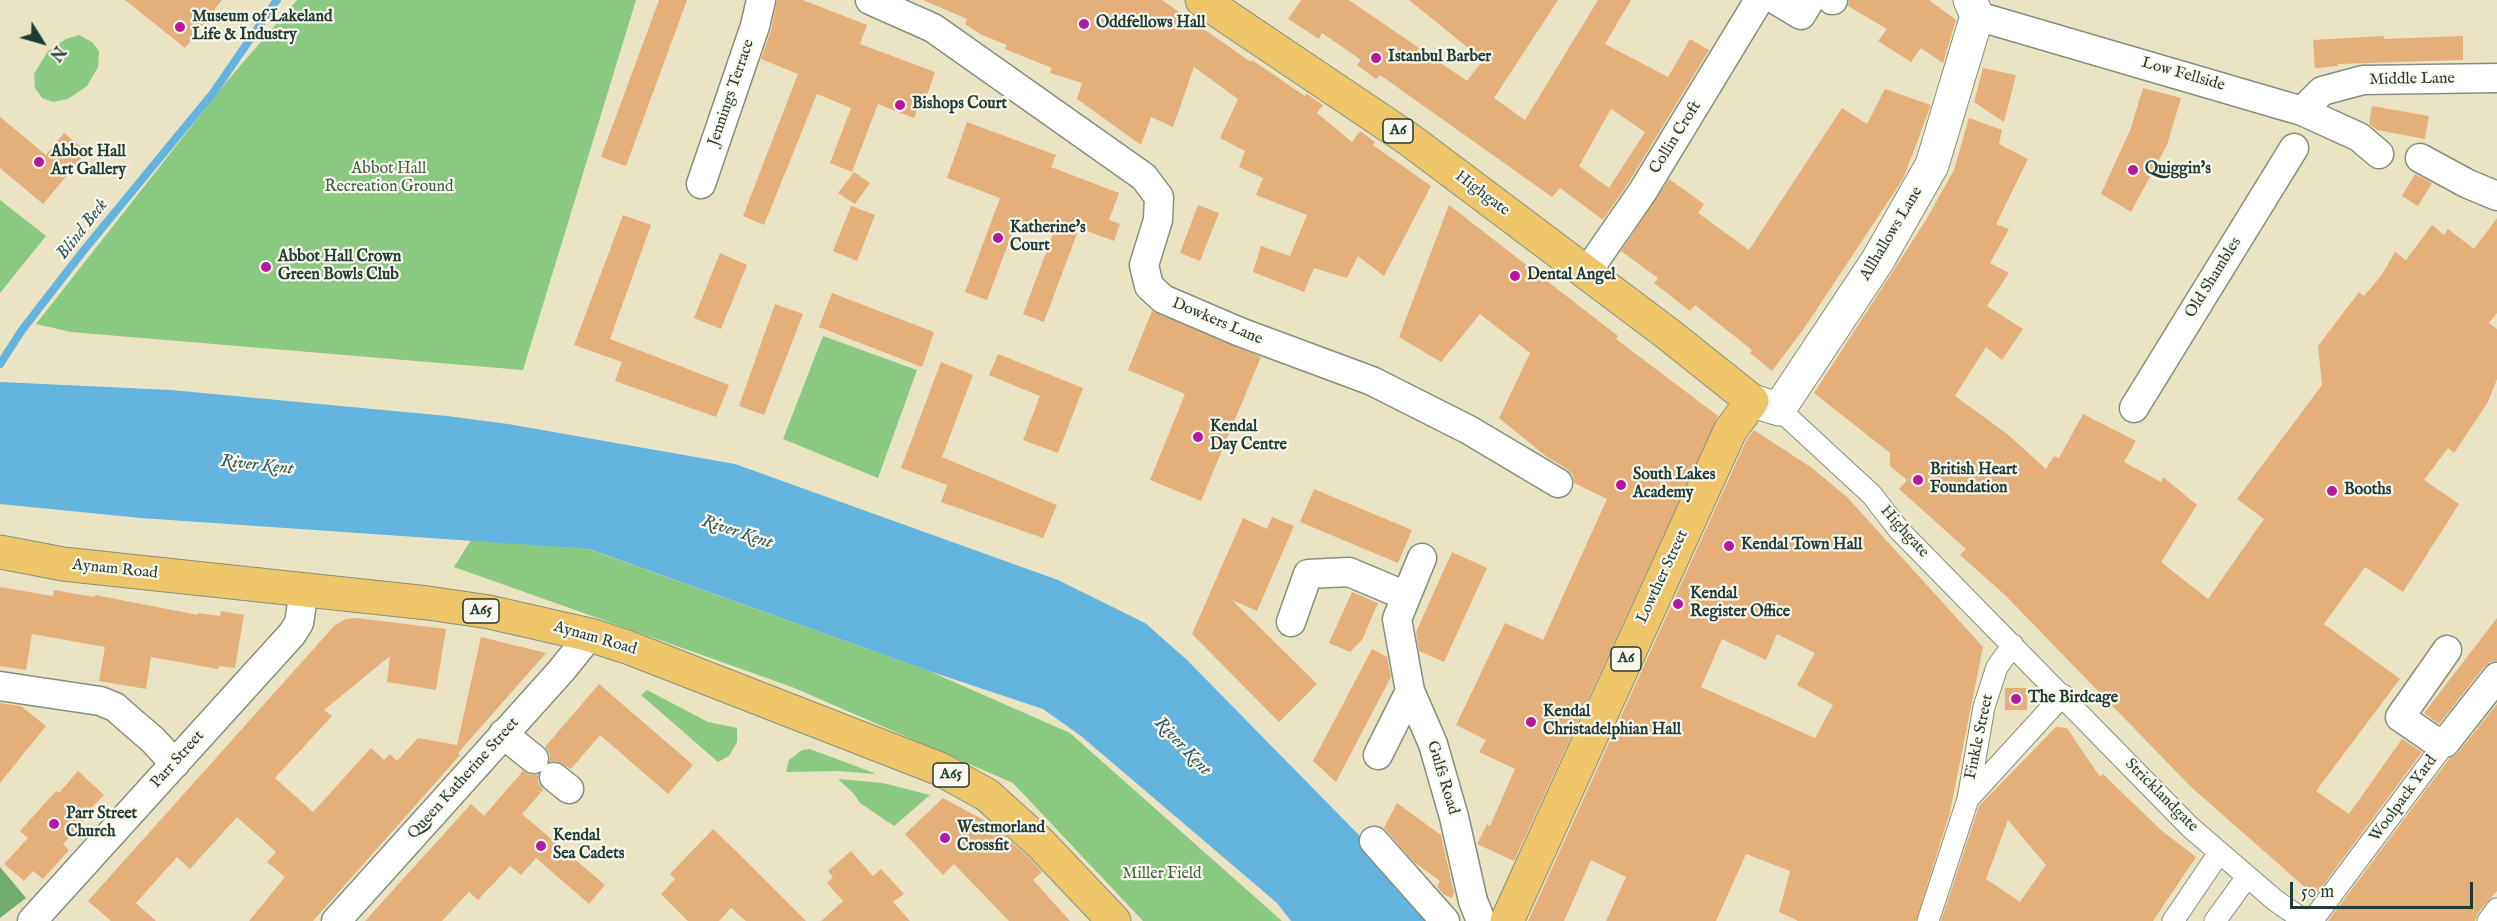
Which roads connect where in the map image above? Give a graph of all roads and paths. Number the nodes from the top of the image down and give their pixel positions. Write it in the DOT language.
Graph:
graph roads {
  1 [pos="761,0"];
  2 [pos="870,0"];
  3 [pos="1202,0"];
  4 [pos="1759,0"];
  5 [pos="1776,0"];
  6 [pos="1810,0"];
  7 [pos="1973,8"];
  8 [pos="2497,78"];
  9 [pos="2301,111"];
  10 [pos="2294,148"];
  11 [pos="2379,154"];
  12 [pos="2420,158"];
  13 [pos="701,184"];
  14 [pos="2497,196"];
  15 [pos="1587,273"];
  16 [pos="1765,405"];
  17 [pos="2134,408"];
  18 [pos="1558,483"];
  19 [pos="0,552"];
  20 [pos="1422,558"];
  21 [pos="304,590"];
  22 [pos="1406,596"];
  23 [pos="1291,622"];
  24 [pos="590,635"];
  25 [pos="2447,650"];
  26 [pos="2020,652"];
  27 [pos="2497,677"];
  28 [pos="0,686"];
  29 [pos="1410,691"];
  30 [pos="2062,695"];
  31 [pos="503,734"];
  32 [pos="2445,743"];
  33 [pos="1377,755"];
  34 [pos="175,764"];
  35 [pos="552,775"];
  36 [pos="1968,799"];
  37 [pos="1374,841"];
  38 [pos="2219,853"];
  39 [pos="2247,877"];
  40 [pos="2497,909"];
  41 [pos="1477,911"];
  42 [pos="1510,914"];
  43 [pos="36,917"];
  44 [pos="340,920"];
  45 [pos="1114,921"];
  46 [pos="1444,921"];
  47 [pos="1928,921"];
  48 [pos="2173,921"];
  49 [pos="2215,921"];
  50 [pos="2305,921"];
  51 [pos="2312,921"];
  52 [pos="2488,921"];
  1 -- 13 [label="street, Jennings Terrace"];
  2 -- 18 [label="street, Dowkers Lane"];
  3 -- 15 [label="highway, Highgate / A6"];
  4 -- 15 [label="street, Collin Croft"];
  5 -- 6 [label="street"];
  7 -- 9 [label="street, Low Fellside"];
  7 -- 16 [label="street, Allhallows Lane"];
  8 -- 9 [label="street, Middle Lane"];
  9 -- 11 [label="street, Low Fellside"];
  10 -- 17 [label="street, Old Shambles"];
  12 -- 14 [label="street"];
  15 -- 16 [label="highway, Highgate / A6"];
  16 -- 26 [label="street, Highgate"];
  16 -- 42 [label="highway, Lowther Street / A6"];
  19 -- 21 [label="highway, Aynam Road / A65"];
  20 -- 22 [label="street, Gulfs Road"];
  21 -- 24 [label="highway, Aynam Road / A65"];
  21 -- 34 [label="street, Parr Street"];
  22 -- 23 [label="street"];
  22 -- 29 [label="street, Gulfs Road"];
  24 -- 31 [label="street, Queen Katherine Street"];
  24 -- 45 [label="highway, Aynam Road / A65"];
  25 -- 32 [label="street"];
  26 -- 30 [label="street, Stricklandgate"];
  26 -- 36 [label="street, Finkle Street"];
  27 -- 32 [label="street, Woolpack Yard"];
  28 -- 34 [label="street"];
  29 -- 33 [label="street"];
  29 -- 41 [label="street, Gulfs Road"];
  30 -- 36 [label="street, Finkle Street"];
  30 -- 38 [label="street, Stricklandgate"];
  31 -- 35 [label="street"];
  31 -- 44 [label="street, Queen Katherine Street"];
  32 -- 51 [label="street, Woolpack Yard"];
  34 -- 43 [label="street, Parr Street"];
  36 -- 47 [label="street, Finkle Street"];
  37 -- 46 [label="street"];
  38 -- 39 [label="street, Stricklandgate"];
  38 -- 48 [label="street"];
  39 -- 49 [label="street"];
  39 -- 50 [label="street, Stricklandgate"];
  40 -- 52 [label="street"];
  41 -- 42 [label="street, Gulfs Road"];
}
